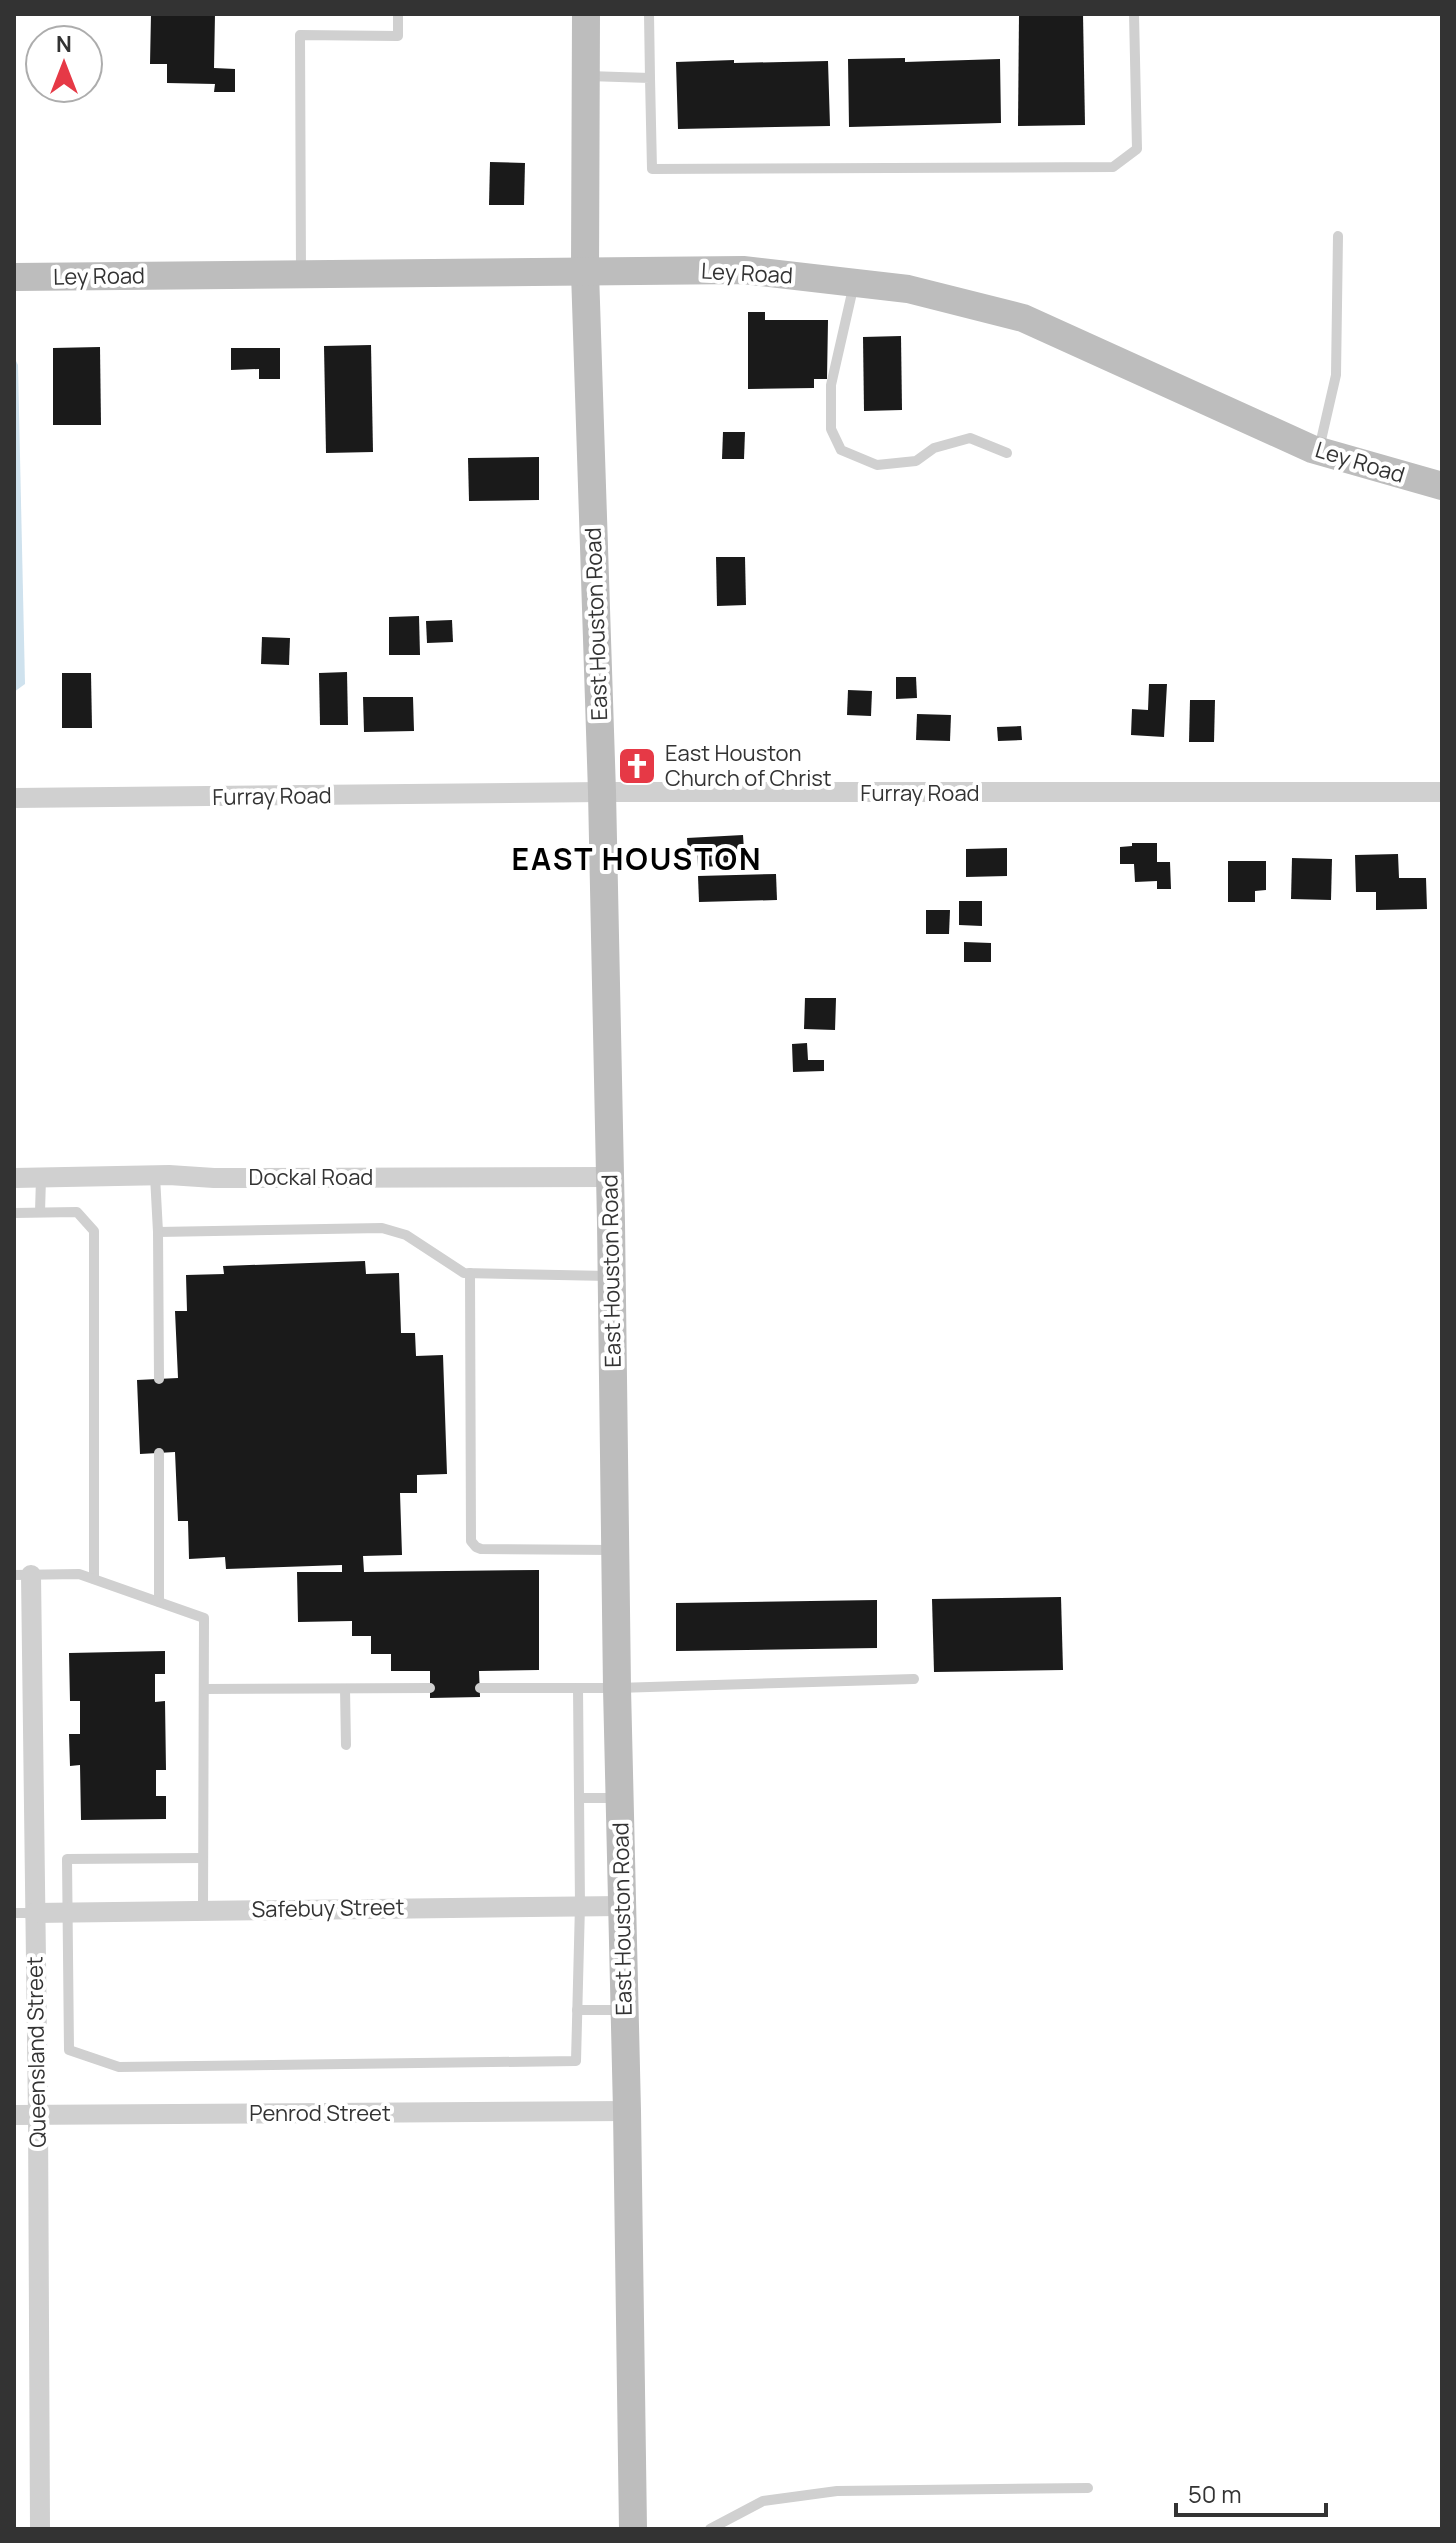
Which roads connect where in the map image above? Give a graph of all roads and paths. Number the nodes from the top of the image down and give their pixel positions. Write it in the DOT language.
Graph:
graph roads {
  1 [pos="398,14"];
  2 [pos="586,14"];
  3 [pos="649,14"];
  4 [pos="1134,14"];
  5 [pos="586,75"];
  6 [pos="650,78"];
  7 [pos="1338,236"];
  8 [pos="585,272"];
  9 [pos="301,274"];
  10 [pos="14,277"];
  11 [pos="854,282"];
  12 [pos="1319,451"];
  13 [pos="1007,453"];
  14 [pos="1442,486"];
  15 [pos="602,792"];
  16 [pos="1442,792"];
  17 [pos="14,798"];
  18 [pos="155,1176"];
  19 [pos="609,1177"];
  20 [pos="14,1178"];
  21 [pos="41,1178"];
  22 [pos="40,1212"];
  23 [pos="14,1213"];
  24 [pos="158,1232"];
  25 [pos="470,1273"];
  26 [pos="611,1276"];
  27 [pos="159,1379"];
  28 [pos="159,1453"];
  29 [pos="615,1550"];
  30 [pos="22,1575"];
  31 [pos="94,1579"];
  32 [pos="159,1602"];
  33 [pos="914,1679"];
  34 [pos="430,1688"];
  35 [pos="480,1688"];
  36 [pos="578,1688"];
  37 [pos="617,1688"];
  38 [pos="204,1689"];
  39 [pos="345,1689"];
  40 [pos="346,1745"];
  41 [pos="580,1798"];
  42 [pos="619,1798"];
  43 [pos="203,1858"];
  44 [pos="580,1905"];
  45 [pos="622,1906"];
  46 [pos="203,1910"];
  47 [pos="24,1913"];
  48 [pos="68,1913"];
  49 [pos="577,2010"];
  50 [pos="624,2010"];
  51 [pos="627,2111"];
  52 [pos="14,2115"];
  53 [pos="38,2115"];
  54 [pos="1088,2488"];
  55 [pos="40,2529"];
  56 [pos="633,2529"];
  57 [pos="710,2529"];
  1 -- 9 [label="lane"];
  2 -- 5 [label="street, East Houston Road"];
  3 -- 6 [label="lane"];
  4 -- 6 [label="lane"];
  5 -- 6 [label="lane"];
  5 -- 8 [label="street, East Houston Road"];
  7 -- 12 [label="lane"];
  8 -- 9 [label="street, Ley Road"];
  8 -- 11 [label="street, Ley Road"];
  8 -- 15 [label="street, East Houston Road"];
  9 -- 10 [label="street, Ley Road"];
  11 -- 12 [label="street, Ley Road"];
  11 -- 13 [label="lane"];
  12 -- 14 [label="street, Ley Road"];
  15 -- 16 [label="street, Furray Road"];
  15 -- 17 [label="street, Furray Road"];
  15 -- 19 [label="street, East Houston Road"];
  18 -- 19 [label="street, Dockal Road"];
  18 -- 21 [label="street, Dockal Road"];
  18 -- 24 [label="lane"];
  19 -- 26 [label="street, East Houston Road"];
  20 -- 21 [label="street, Dockal Road"];
  21 -- 22 [label="lane"];
  22 -- 23 [label="lane"];
  22 -- 31 [label="lane"];
  24 -- 25 [label="lane"];
  24 -- 27 [label="lane"];
  25 -- 26 [label="lane"];
  25 -- 29 [label="lane"];
  26 -- 29 [label="street, East Houston Road"];
  28 -- 32 [label="lane"];
  29 -- 37 [label="street, East Houston Road"];
  30 -- 31 [label="lane"];
  30 -- 47 [label="street, Queensland Street"];
  31 -- 32 [label="lane"];
  32 -- 38 [label="lane"];
  33 -- 37 [label="lane"];
  34 -- 39 [label="lane"];
  35 -- 36 [label="lane"];
  36 -- 37 [label="lane"];
  36 -- 41 [label="lane"];
  37 -- 42 [label="street, East Houston Road"];
  38 -- 39 [label="lane"];
  38 -- 43 [label="lane"];
  39 -- 40 [label="lane"];
  41 -- 42 [label="lane"];
  41 -- 44 [label="lane"];
  42 -- 45 [label="street, East Houston Road"];
  43 -- 46 [label="lane"];
  43 -- 48 [label="lane"];
  44 -- 45 [label="street, Safebuy Street"];
  44 -- 46 [label="street, Safebuy Street"];
  44 -- 49 [label="lane"];
  45 -- 50 [label="street, East Houston Road"];
  46 -- 48 [label="street, Safebuy Street"];
  47 -- 48 [label="street, Safebuy Street"];
  47 -- 53 [label="street, Queensland Street"];
  48 -- 49 [label="lane"];
  49 -- 50 [label="lane"];
  50 -- 51 [label="street, East Houston Road"];
  51 -- 53 [label="street, Penrod Street"];
  51 -- 56 [label="street, East Houston Road"];
  52 -- 53 [label="street, Penrod Street"];
  53 -- 55 [label="street, Queensland Street"];
  54 -- 57 [label="lane"];
}
